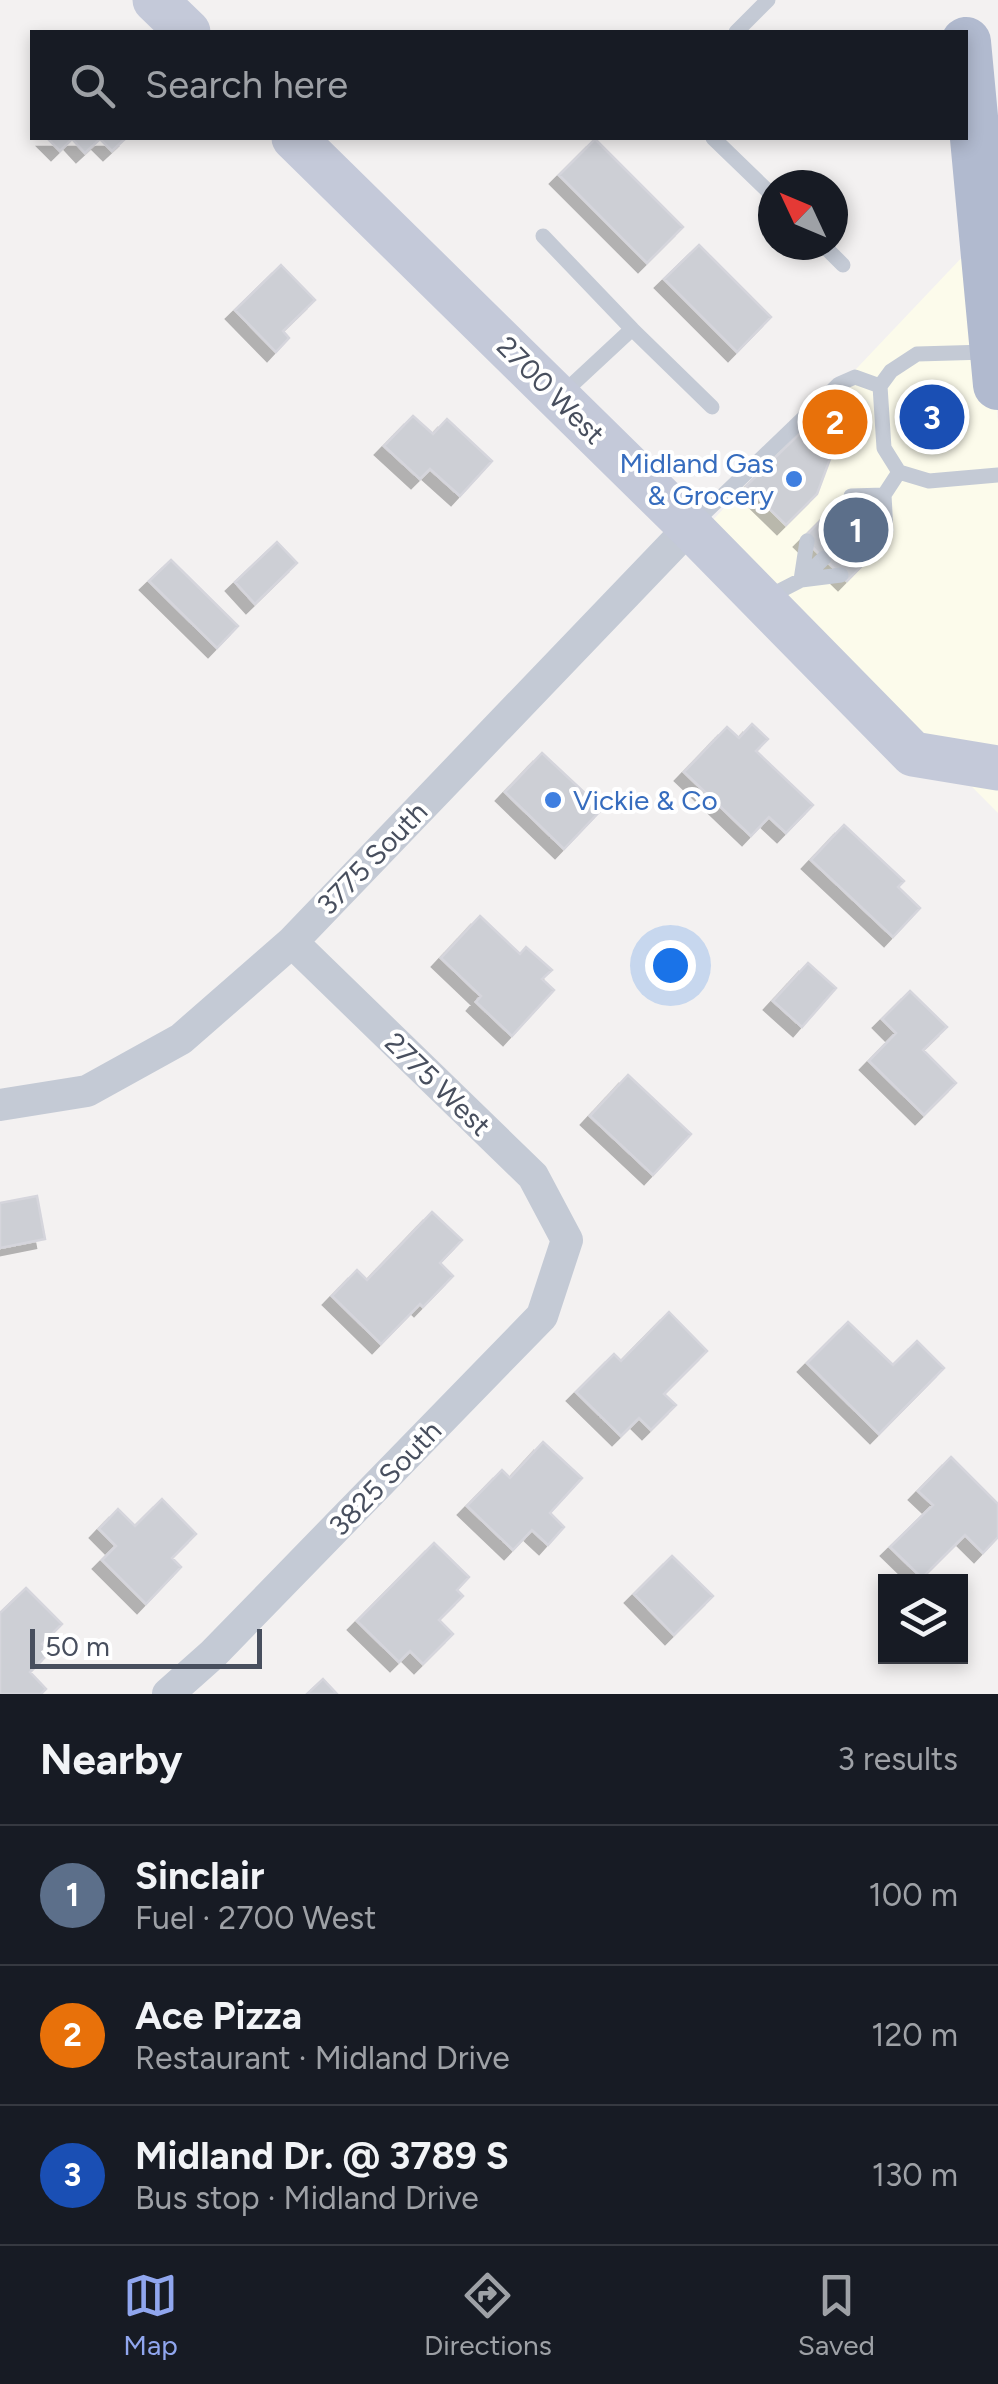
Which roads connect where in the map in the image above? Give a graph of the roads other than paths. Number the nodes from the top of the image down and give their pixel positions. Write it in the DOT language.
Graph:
graph roads {
  1 [pos="154,0"];
  2 [pos="768,0"];
  3 [pos="962,0"];
  4 [pos="186,30"];
  5 [pos="738,30"];
  6 [pos="964,30"];
  7 [pos="968,64"];
  8 [pos="296,140"];
  9 [pos="716,140"];
  10 [pos="758,181"];
  11 [pos="543,236"];
  12 [pos="838,260"];
  13 [pos="843,265"];
  14 [pos="632,329"];
  15 [pos="996,368"];
  16 [pos="880,386"];
  17 [pos="558,398"];
  18 [pos="712,407"];
  19 [pos="899,472"];
  20 [pos="998,474"];
  21 [pos="884,495"];
  22 [pos="852,496"];
  23 [pos="868,513"];
  24 [pos="690,527"];
  25 [pos="886,531"];
  26 [pos="807,541"];
  27 [pos="824,558"];
  28 [pos="841,575"];
  29 [pos="801,580"];
  30 [pos="762,600"];
  31 [pos="998,768"];
  32 [pos="292,942"];
  33 [pos="0,1105"];
  34 [pos="567,1240"];
  35 [pos="168,1694"];
  1 -- 4 [label="street"];
  2 -- 5 [label="lane"];
  3 -- 6 [label="main road"];
  7 -- 15 [label="main road"];
  8 -- 17 [label="street, 2700 West"];
  9 -- 10 [label="lane"];
  11 -- 14 [label="lane"];
  12 -- 13 [label="lane"];
  14 -- 17 [label="lane"];
  14 -- 18 [label="lane"];
  15 -- 16 [label="lane"];
  16 -- 19 [label="lane"];
  16 -- 24 [label="lane"];
  17 -- 24 [label="street, 2700 West"];
  19 -- 20 [label="lane"];
  19 -- 21 [label="lane"];
  21 -- 22 [label="lane"];
  21 -- 23 [label="lane"];
  21 -- 25 [label="lane"];
  24 -- 30 [label="street, 2700 West"];
  24 -- 32 [label="street, 3775 South"];
  26 -- 29 [label="lane"];
  27 -- 29 [label="lane"];
  28 -- 29 [label="lane"];
  29 -- 30 [label="lane"];
  30 -- 31 [label="street, 2700 West"];
  32 -- 33 [label="street, 3775 South"];
  32 -- 34 [label="street, 2775 West"];
  34 -- 35 [label="street, 3825 South"];
}
